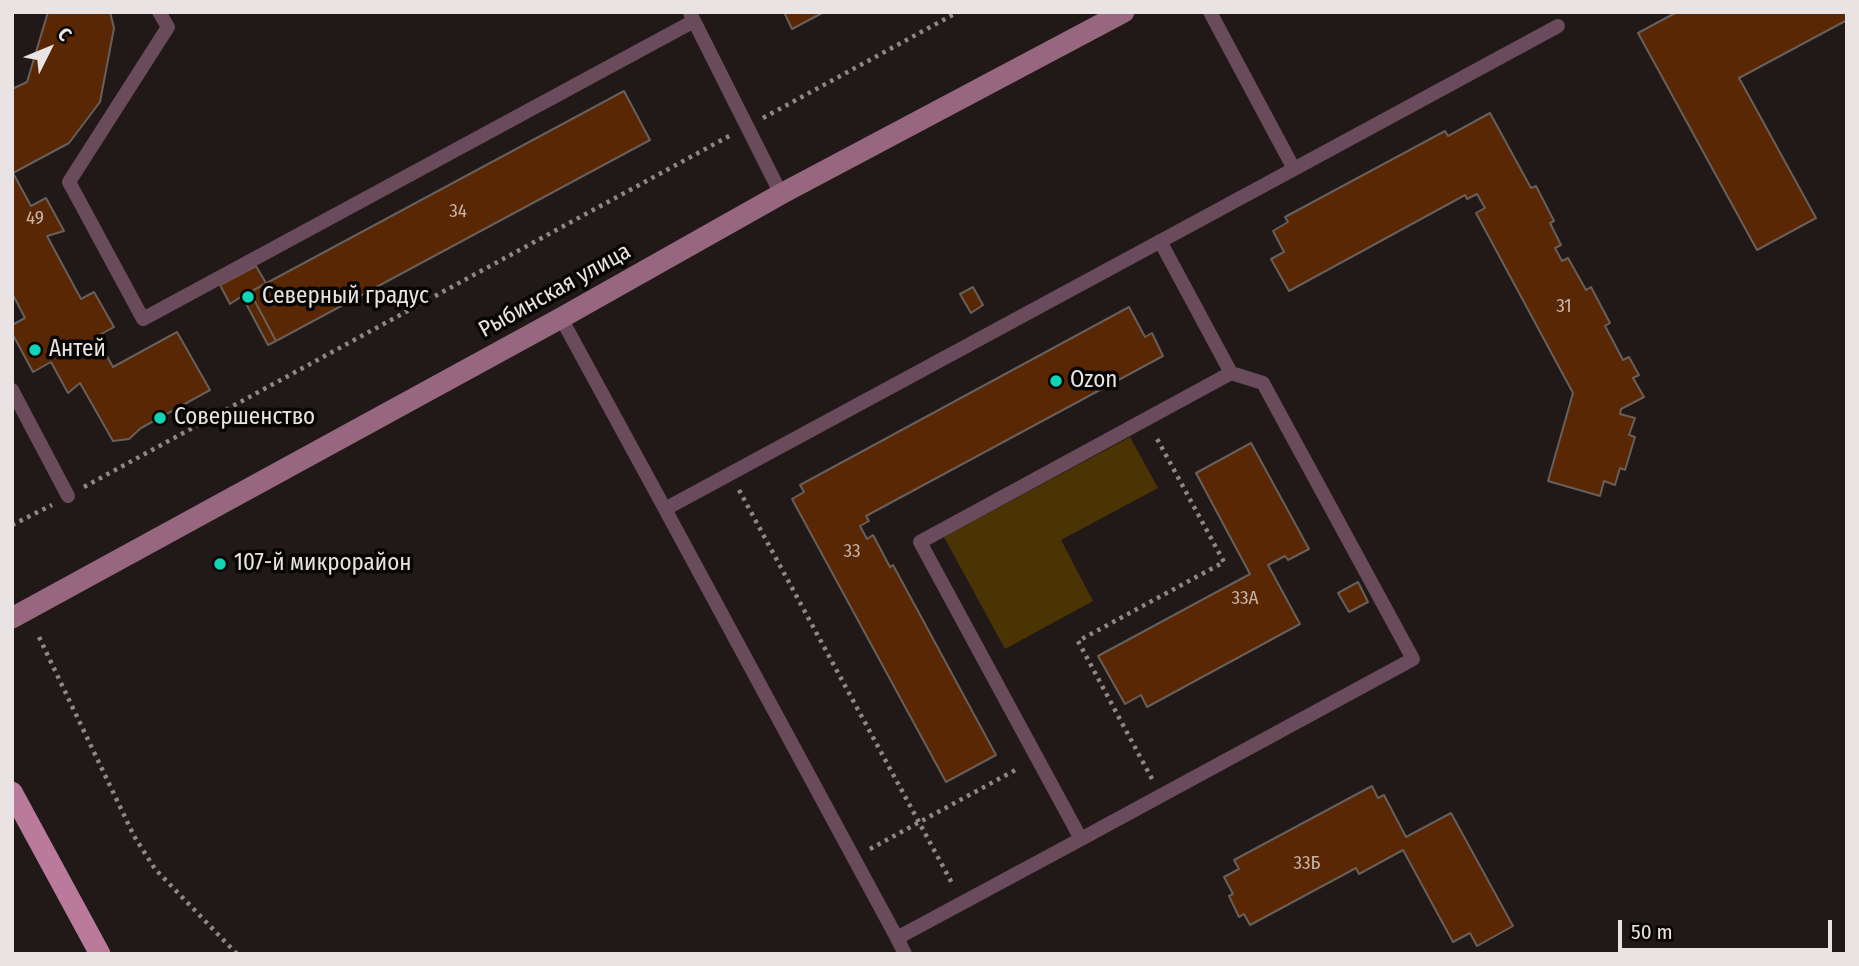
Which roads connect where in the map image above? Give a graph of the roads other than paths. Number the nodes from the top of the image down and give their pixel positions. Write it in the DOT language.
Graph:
graph roads {
  1 [pos="159,12"];
  2 [pos="1124,12"];
  3 [pos="1209,12"];
  4 [pos="692,16"];
  5 [pos="1558,26"];
  6 [pos="1294,169"];
  7 [pos="782,194"];
  8 [pos="1160,241"];
  9 [pos="561,318"];
  10 [pos="1231,373"];
  11 [pos="12,390"];
  12 [pos="68,496"];
  13 [pos="665,509"];
  14 [pos="12,618"];
  15 [pos="12,792"];
  16 [pos="1081,839"];
  17 [pos="897,938"];
  18 [pos="100,954"];
  19 [pos="905,954"];
  1 -- 4 [label="lane"];
  2 -- 7 [label="main road, Рыбинская улица"];
  3 -- 6 [label="lane"];
  4 -- 7 [label="lane"];
  5 -- 6 [label="lane"];
  6 -- 8 [label="lane"];
  7 -- 9 [label="main road, Рыбинская улица"];
  8 -- 10 [label="lane"];
  8 -- 13 [label="lane"];
  9 -- 13 [label="lane"];
  9 -- 14 [label="main road, Рыбинская улица"];
  10 -- 16 [label="lane"];
  10 -- 16 [label="lane"];
  11 -- 12 [label="lane"];
  13 -- 17 [label="lane"];
  15 -- 18 [label="main road"];
  16 -- 17 [label="lane"];
  17 -- 19 [label="lane"];
}
